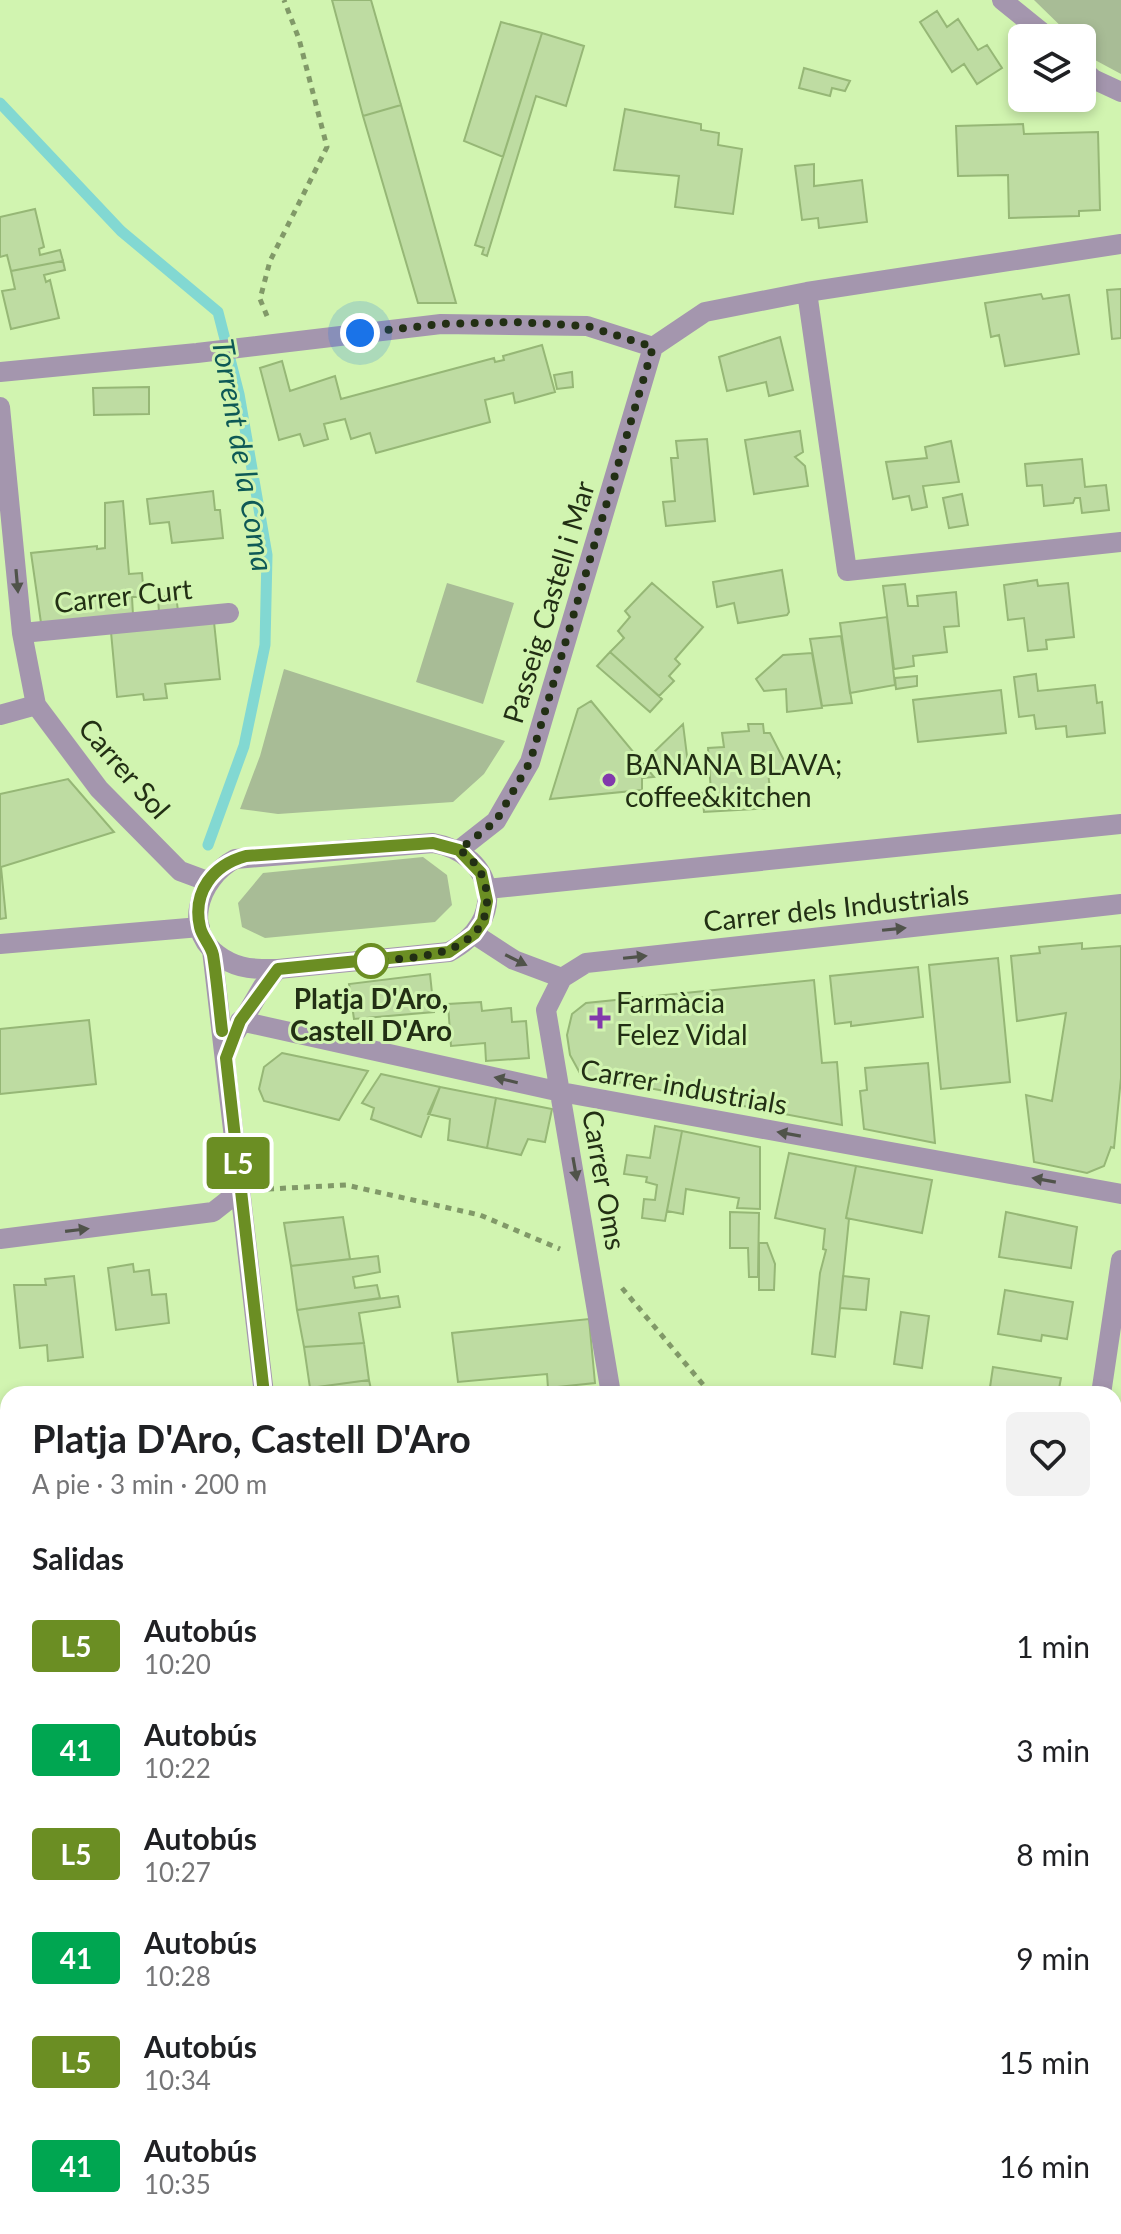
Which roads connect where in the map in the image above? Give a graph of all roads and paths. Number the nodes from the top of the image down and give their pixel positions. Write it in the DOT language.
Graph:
graph roads {
  1 [pos="284,0"];
  2 [pos="1002,0"];
  3 [pos="1032,24"];
  4 [pos="1096,80"];
  5 [pos="1121,92"];
  6 [pos="1121,244"];
  7 [pos="807,292"];
  8 [pos="270,343"];
  9 [pos="653,347"];
  10 [pos="0,372"];
  11 [pos="0,407"];
  12 [pos="5,506"];
  13 [pos="1121,542"];
  14 [pos="229,613"];
  15 [pos="22,633"];
  16 [pos="36,705"];
  17 [pos="0,715"];
  18 [pos="1121,824"];
  19 [pos="459,850"];
  20 [pos="207,881"];
  21 [pos="487,889"];
  22 [pos="1121,904"];
  23 [pos="200,927"];
  24 [pos="474,934"];
  25 [pos="0,944"];
  26 [pos="212,950"];
  27 [pos="278,969"];
  28 [pos="562,978"];
  29 [pos="240,1021"];
  30 [pos="226,1058"];
  31 [pos="561,1092"];
  32 [pos="241,1190"];
  33 [pos="1121,1194"];
  34 [pos="0,1239"];
  35 [pos="1121,1260"];
  36 [pos="591,1262"];
  37 [pos="263,1386"];
  38 [pos="610,1386"];
  39 [pos="705,1386"];
  40 [pos="1102,1386"];
  1 -- 8 [label="path"];
  2 -- 3 [label="street"];
  4 -- 5 [label="street"];
  6 -- 7 [label="street"];
  7 -- 9 [label="street"];
  7 -- 13 [label="street"];
  8 -- 9 [label="street"];
  8 -- 10 [label="street"];
  9 -- 19 [label="street, Passeig Castell i Mar"];
  11 -- 12 [label="street"];
  12 -- 15 [label="street, one-way"];
  14 -- 15 [label="street, Carrer Curt"];
  15 -- 16 [label="street"];
  16 -- 17 [label="street"];
  16 -- 20 [label="street, Carrer Sol"];
  18 -- 21 [label="street"];
  19 -- 20 [label="street"];
  19 -- 21 [label="street"];
  20 -- 23 [label="street"];
  21 -- 24 [label="street"];
  28 -- 22 [label="street, Carrer dels Industrials, one-way"];
  23 -- 25 [label="street"];
  23 -- 26 [label="street"];
  24 -- 27 [label="street"];
  24 -- 28 [label="street, one-way"];
  26 -- 27 [label="street"];
  26 -- 30 [label="street"];
  27 -- 29 [label="street"];
  28 -- 31 [label="street, Carrer Oms"];
  29 -- 30 [label="street"];
  31 -- 29 [label="street, Carrer industrials, one-way"];
  30 -- 32 [label="street"];
  33 -- 31 [label="street, Carrer industrials, one-way"];
  31 -- 36 [label="street, Carrer Oms, one-way"];
  34 -- 32 [label="street, one-way"];
  32 -- 36 [label="path"];
  32 -- 37 [label="street"];
  35 -- 40 [label="street"];
  36 -- 38 [label="street, Carrer Oms"];
  36 -- 39 [label="path"];
}
